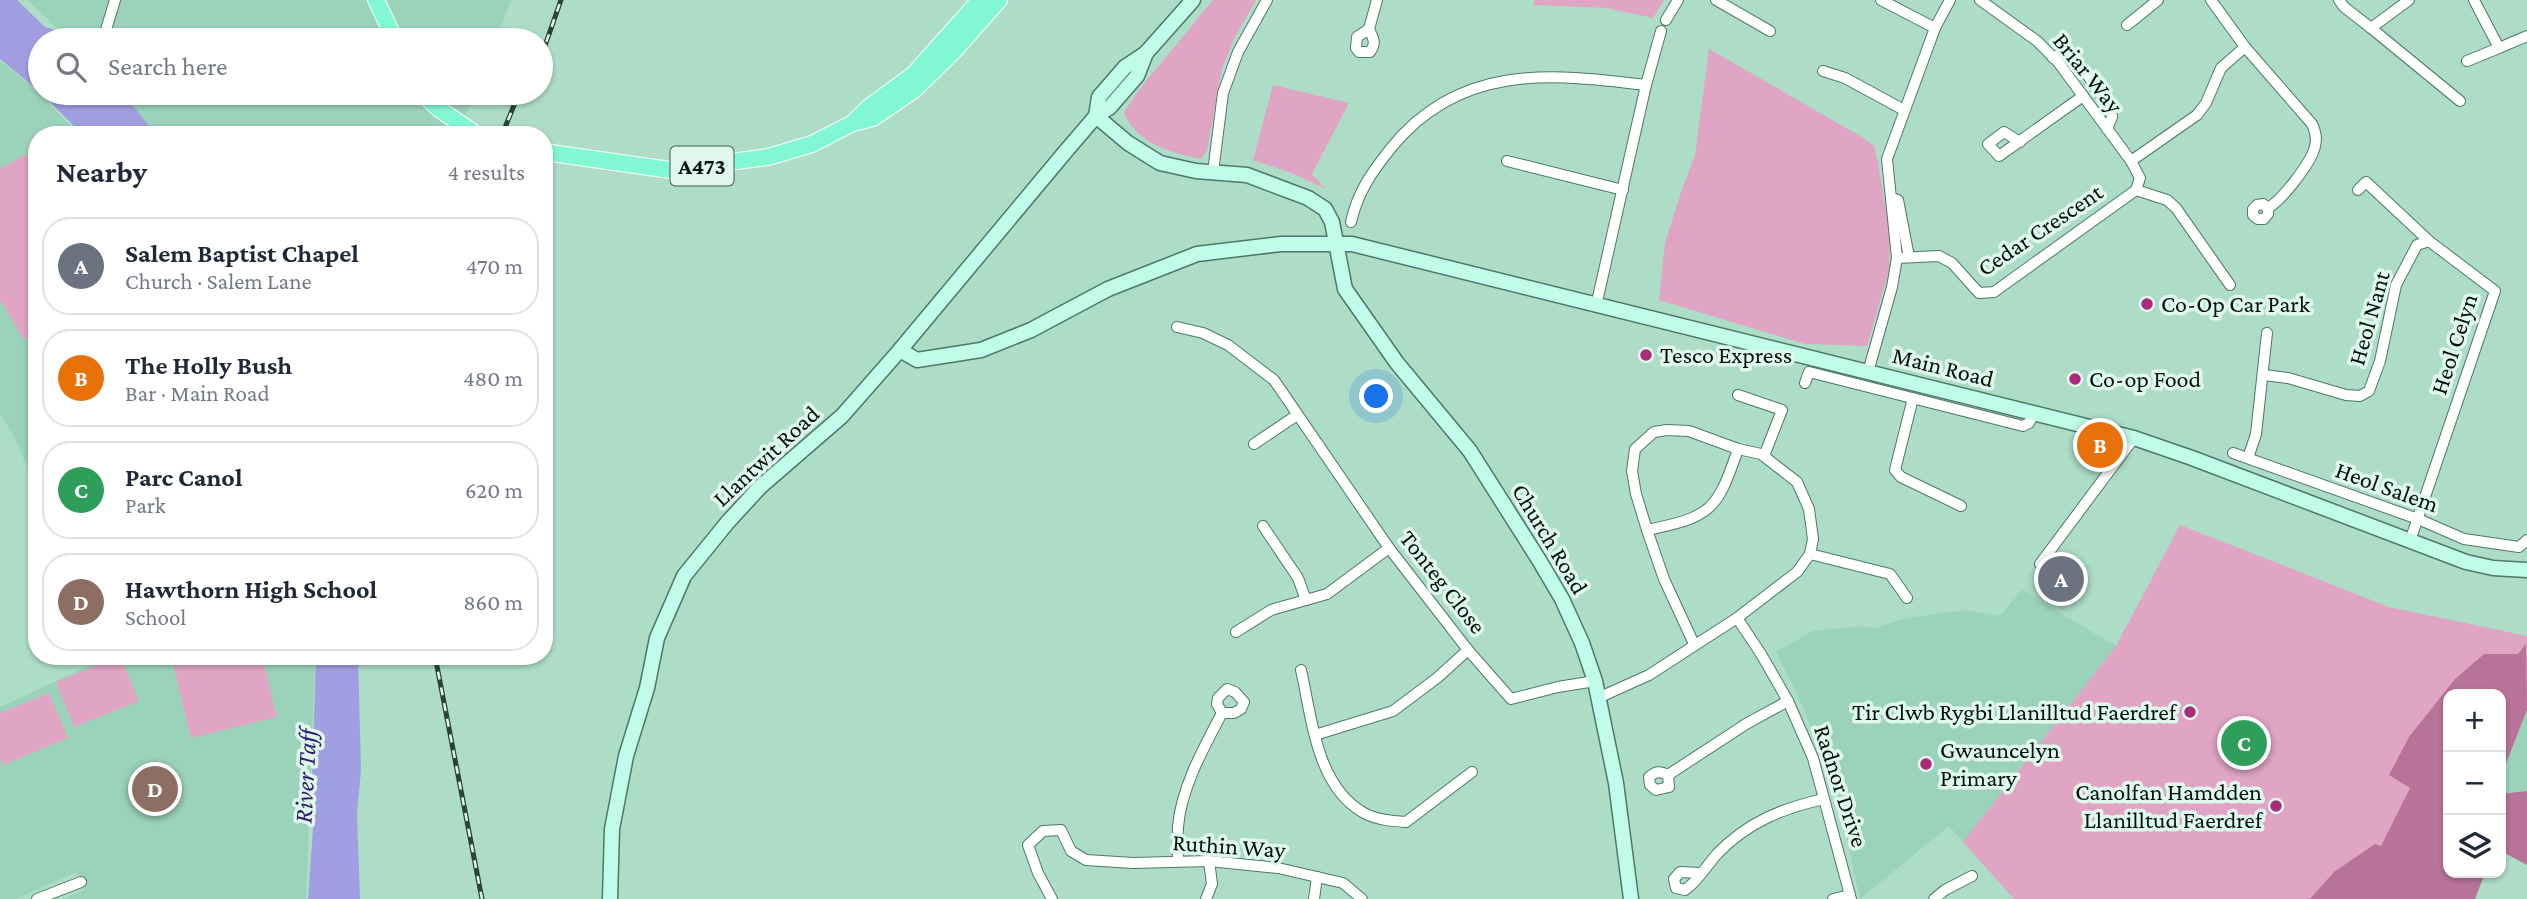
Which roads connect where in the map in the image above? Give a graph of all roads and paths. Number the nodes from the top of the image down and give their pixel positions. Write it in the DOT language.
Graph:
graph roads {
  1 [pos="115,0"];
  2 [pos="376,0"];
  3 [pos="980,0"];
  4 [pos="999,0"];
  5 [pos="1193,0"];
  6 [pos="1267,0"];
  7 [pos="1377,0"];
  8 [pos="1678,0"];
  9 [pos="1716,0"];
  10 [pos="1881,0"];
  11 [pos="1950,0"];
  12 [pos="1980,0"];
  13 [pos="2158,0"];
  14 [pos="2211,0"];
  15 [pos="2339,0"];
  16 [pos="2409,0"];
  17 [pos="2474,0"];
  18 [pos="1666,20"];
  19 [pos="2127,25"];
  20 [pos="106,28"];
  21 [pos="389,28"];
  22 [pos="2371,28"];
  23 [pos="1369,29"];
  24 [pos="1935,29"];
  25 [pos="1661,31"];
  26 [pos="1770,31"];
  27 [pos="2527,36"];
  28 [pos="2245,47"];
  29 [pos="2499,48"];
  30 [pos="2053,58"];
  31 [pos="2467,61"];
  32 [pos="1823,71"];
  33 [pos="1646,85"];
  34 [pos="2083,96"];
  35 [pos="2460,101"];
  36 [pos="435,105"];
  37 [pos="1904,110"];
  38 [pos="1096,116"];
  39 [pos="853,123"];
  40 [pos="464,126"];
  41 [pos="2107,129"];
  42 [pos="2020,142"];
  43 [pos="553,153"];
  44 [pos="1507,161"];
  45 [pos="2131,161"];
  46 [pos="1213,172"];
  47 [pos="1623,190"];
  48 [pos="2136,190"];
  49 [pos="2358,190"];
  50 [pos="1891,198"];
  51 [pos="2267,208"];
  52 [pos="1351,222"];
  53 [pos="2429,241"];
  54 [pos="1336,243"];
  55 [pos="1909,257"];
  56 [pos="1897,258"];
  57 [pos="2230,285"];
  58 [pos="1597,306"];
  59 [pos="1177,327"];
  60 [pos="2267,333"];
  61 [pos="900,350"];
  62 [pos="1868,372"];
  63 [pos="2264,375"];
  64 [pos="1805,383"];
  65 [pos="1738,394"];
  66 [pos="1913,398"];
  67 [pos="2034,413"];
  68 [pos="1297,415"];
  69 [pos="2134,438"];
  70 [pos="1254,444"];
  71 [pos="1738,449"];
  72 [pos="2233,453"];
  73 [pos="1764,456"];
  74 [pos="2248,458"];
  75 [pos="1961,506"];
  76 [pos="2418,519"];
  77 [pos="1263,526"];
  78 [pos="1647,530"];
  79 [pos="2527,540"];
  80 [pos="2410,541"];
  81 [pos="1389,548"];
  82 [pos="1810,554"];
  83 [pos="2040,564"];
  84 [pos="2527,569"];
  85 [pos="1907,598"];
  86 [pos="1306,600"];
  87 [pos="1737,618"];
  88 [pos="1236,632"];
  89 [pos="1694,644"];
  90 [pos="1468,650"];
  91 [pos="1301,670"];
  92 [pos="1595,681"];
  93 [pos="1598,698"];
  94 [pos="1788,701"];
  95 [pos="1222,713"];
  96 [pos="1315,735"];
  97 [pos="1472,772"];
  98 [pos="1668,775"];
  99 [pos="1824,799"];
  100 [pos="1178,861"];
  101 [pos="1209,861"];
  102 [pos="1700,873"];
  103 [pos="1972,876"];
  104 [pos="1317,877"];
  105 [pos="80,882"];
  106 [pos="1851,897"];
  107 [pos="37,899"];
  108 [pos="610,899"];
  109 [pos="1052,899"];
  110 [pos="1206,899"];
  111 [pos="1314,899"];
  112 [pos="1362,899"];
  113 [pos="1631,899"];
  114 [pos="1833,899"];
  115 [pos="1934,899"];
  1 -- 20 [label="street"];
  2 -- 21 [label="main road"];
  3 -- 39 [label="main road, A473"];
  4 -- 39 [label="main road, A473"];
  5 -- 38 [label="main road, Llantwit Road"];
  6 -- 46 [label="street"];
  7 -- 23 [label="street"];
  8 -- 18 [label="street"];
  9 -- 26 [label="street"];
  10 -- 24 [label="street"];
  11 -- 24 [label="street"];
  12 -- 30 [label="street, Briar Way"];
  13 -- 19 [label="street"];
  14 -- 28 [label="street"];
  15 -- 22 [label="street"];
  16 -- 22 [label="street"];
  17 -- 29 [label="street"];
  22 -- 35 [label="street"];
  24 -- 37 [label="street"];
  25 -- 33 [label="street"];
  27 -- 29 [label="street"];
  28 -- 45 [label="street"];
  28 -- 51 [label="street"];
  29 -- 31 [label="street"];
  30 -- 34 [label="street, Briar Way"];
  30 -- 41 [label="street"];
  32 -- 37 [label="street"];
  33 -- 47 [label="street"];
  33 -- 52 [label="street"];
  34 -- 41 [label="street, Briar Way"];
  34 -- 42 [label="street"];
  36 -- 40 [label="main road"];
  37 -- 50 [label="street"];
  38 -- 46 [label="main road, Church Road"];
  38 -- 61 [label="main road, Llantwit Road"];
  39 -- 43 [label="main road, A473"];
  41 -- 45 [label="street, Briar Way"];
  44 -- 47 [label="street"];
  45 -- 48 [label="street, Briar Way"];
  46 -- 54 [label="main road, Church Road"];
  47 -- 58 [label="street"];
  48 -- 55 [label="street, Cedar Crescent"];
  48 -- 57 [label="street"];
  49 -- 53 [label="street, Heol Celyn"];
  50 -- 55 [label="street"];
  50 -- 56 [label="street"];
  53 -- 63 [label="street, Heol Nant"];
  53 -- 76 [label="street, Heol Celyn"];
  54 -- 58 [label="main road, Main Road"];
  54 -- 61 [label="main road, Main Road"];
  54 -- 92 [label="main road, Church Road"];
  55 -- 56 [label="street, Cedar Crescent"];
  56 -- 62 [label="street"];
  58 -- 62 [label="main road, Main Road"];
  59 -- 68 [label="street, Tonteg Close"];
  60 -- 63 [label="street"];
  61 -- 108 [label="main road, Llantwit Road"];
  62 -- 67 [label="main road, Main Road"];
  63 -- 74 [label="street"];
  64 -- 66 [label="street"];
  65 -- 73 [label="street"];
  66 -- 67 [label="street"];
  66 -- 75 [label="street"];
  67 -- 69 [label="main road, Main Road"];
  68 -- 70 [label="street"];
  68 -- 81 [label="street, Tonteg Close"];
  69 -- 80 [label="main road, Main Road"];
  69 -- 83 [label="street"];
  71 -- 73 [label="street"];
  71 -- 78 [label="street"];
  71 -- 78 [label="street"];
  72 -- 74 [label="street, Heol Salem"];
  73 -- 82 [label="street"];
  74 -- 76 [label="street, Heol Salem"];
  76 -- 79 [label="street, Heol Salem"];
  76 -- 80 [label="street, Heol Celyn"];
  77 -- 86 [label="street"];
  78 -- 89 [label="street"];
  80 -- 84 [label="main road, Main Road"];
  81 -- 86 [label="street"];
  81 -- 90 [label="street, Tonteg Close"];
  82 -- 85 [label="street"];
  82 -- 87 [label="street"];
  86 -- 88 [label="street"];
  87 -- 89 [label="street"];
  87 -- 94 [label="street, Radnor Drive"];
  89 -- 93 [label="street"];
  90 -- 92 [label="street, Tonteg Close"];
  90 -- 96 [label="street"];
  91 -- 96 [label="street"];
  92 -- 93 [label="main road, Church Road"];
  93 -- 113 [label="main road, Church Road"];
  94 -- 98 [label="street"];
  94 -- 99 [label="street, Radnor Drive"];
  95 -- 100 [label="street"];
  96 -- 97 [label="street"];
  99 -- 102 [label="street"];
  99 -- 106 [label="street, Radnor Drive"];
  100 -- 101 [label="street, Ruthin Way"];
  100 -- 109 [label="street, Ruthin Way"];
  101 -- 104 [label="street, Ruthin Way"];
  101 -- 110 [label="street"];
  103 -- 115 [label="street"];
  104 -- 111 [label="street"];
  104 -- 112 [label="street, Ruthin Way"];
  105 -- 107 [label="street"];
  106 -- 114 [label="street"];
}
